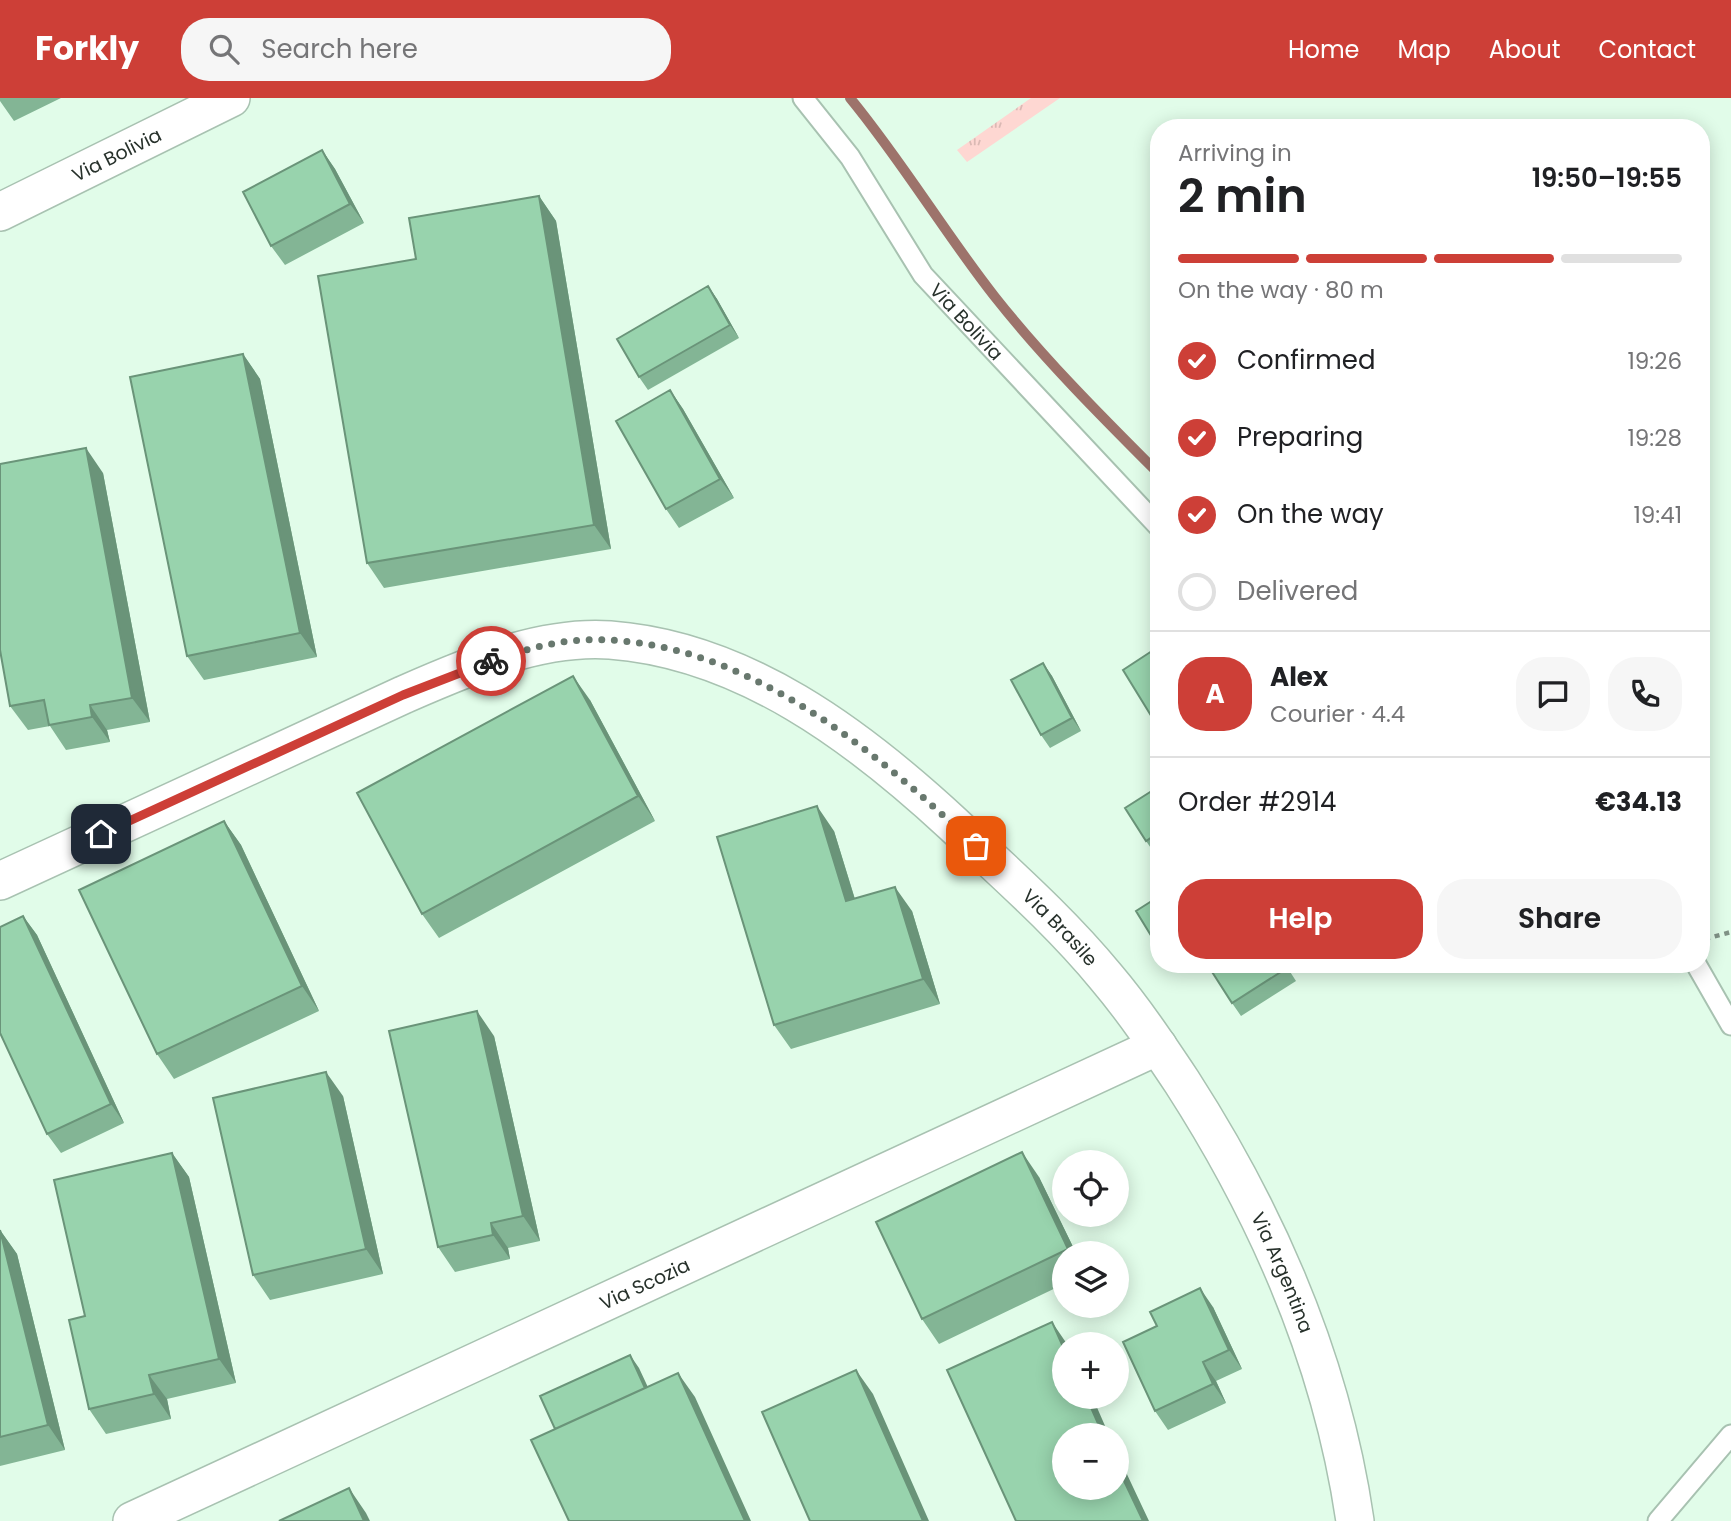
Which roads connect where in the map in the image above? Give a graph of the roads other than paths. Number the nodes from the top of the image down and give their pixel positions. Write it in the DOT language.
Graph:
graph roads {
  1 [pos="231,98"];
  2 [pos="803,98"];
  3 [pos="0,212"];
  4 [pos="1150,517"];
  5 [pos="0,881"];
  6 [pos="1701,973"];
  7 [pos="1731,1025"];
  8 [pos="1158,1046"];
  9 [pos="1731,1434"];
  10 [pos="132,1521"];
  11 [pos="1355,1521"];
  12 [pos="1658,1521"];
  1 -- 3 [label="street, Via Bolivia"];
  2 -- 4 [label="lane, Via Bolivia"];
  5 -- 8 [label="street, Via Brasile"];
  6 -- 7 [label="lane"];
  8 -- 10 [label="street, Via Scozia"];
  8 -- 11 [label="street, Via Argentina"];
  9 -- 12 [label="lane"];
}
